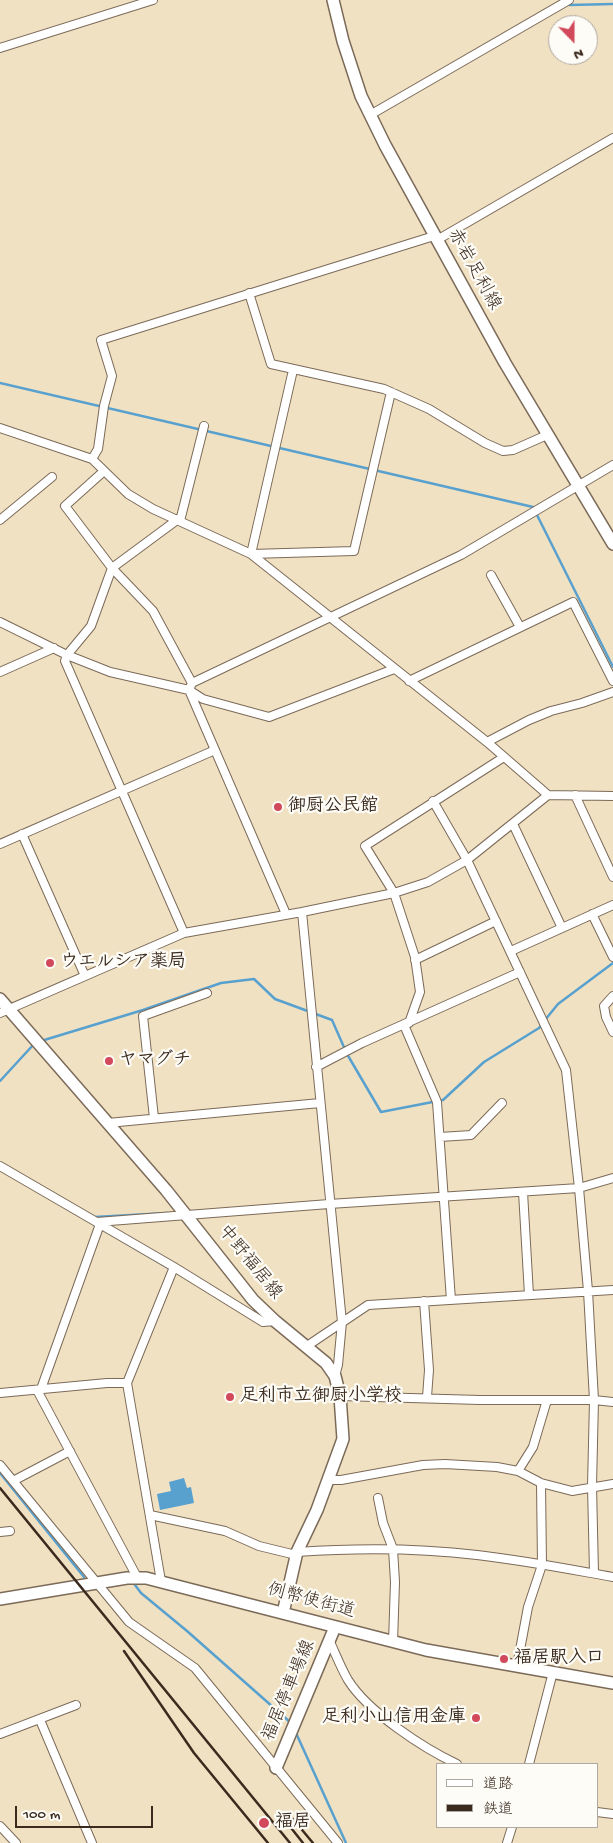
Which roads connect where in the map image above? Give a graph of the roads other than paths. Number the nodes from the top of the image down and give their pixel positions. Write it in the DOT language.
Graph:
graph roads {
  1 [pos="153,0"];
  2 [pos="333,0"];
  3 [pos="569,0"];
  4 [pos="0,48"];
  5 [pos="370,115"];
  6 [pos="613,138"];
  7 [pos="435,238"];
  8 [pos="249,293"];
  9 [pos="293,370"];
  10 [pos="392,392"];
  11 [pos="204,426"];
  12 [pos="0,428"];
  13 [pos="547,435"];
  14 [pos="92,459"];
  15 [pos="613,465"];
  16 [pos="104,471"];
  17 [pos="52,477"];
  18 [pos="577,485"];
  19 [pos="178,519"];
  20 [pos="0,520"];
  21 [pos="613,544"];
  22 [pos="251,554"];
  23 [pos="112,568"];
  24 [pos="491,575"];
  25 [pos="329,617"];
  26 [pos="0,622"];
  27 [pos="520,627"];
  28 [pos="54,648"];
  29 [pos="67,655"];
  30 [pos="394,669"];
  31 [pos="0,672"];
  32 [pos="409,680"];
  33 [pos="613,681"];
  34 [pos="190,687"];
  35 [pos="613,692"];
  36 [pos="487,742"];
  37 [pos="215,750"];
  38 [pos="504,757"];
  39 [pos="123,790"];
  40 [pos="548,794"];
  41 [pos="575,795"];
  42 [pos="613,796"];
  43 [pos="433,801"];
  44 [pos="513,824"];
  45 [pos="22,834"];
  46 [pos="0,844"];
  47 [pos="467,860"];
  48 [pos="613,877"];
  49 [pos="394,893"];
  50 [pos="613,905"];
  51 [pos="302,912"];
  52 [pos="286,914"];
  53 [pos="592,914"];
  54 [pos="496,921"];
  55 [pos="562,928"];
  56 [pos="184,933"];
  57 [pos="511,952"];
  58 [pos="613,957"];
  59 [pos="415,960"];
  60 [pos="520,972"];
  61 [pos="85,976"];
  62 [pos="207,993"];
  63 [pos="613,996"];
  64 [pos="0,999"];
  65 [pos="4,1012"];
  66 [pos="406,1024"];
  67 [pos="613,1032"];
  68 [pos="316,1067"];
  69 [pos="320,1103"];
  70 [pos="502,1103"];
  71 [pos="154,1118"];
  72 [pos="108,1123"];
  73 [pos="440,1137"];
  74 [pos="0,1166"];
  75 [pos="613,1178"];
  76 [pos="579,1188"];
  77 [pos="523,1192"];
  78 [pos="444,1198"];
  79 [pos="330,1204"];
  80 [pos="187,1215"];
  81 [pos="98,1223"];
  82 [pos="174,1267"];
  83 [pos="613,1290"];
  84 [pos="588,1291"];
  85 [pos="529,1295"];
  86 [pos="451,1300"];
  87 [pos="424,1302"];
  88 [pos="275,1321"];
  89 [pos="342,1322"];
  90 [pos="307,1346"];
  91 [pos="335,1376"];
  92 [pos="127,1383"];
  93 [pos="39,1389"];
  94 [pos="0,1393"];
  95 [pos="340,1396"];
  96 [pos="427,1398"];
  97 [pos="547,1400"];
  98 [pos="594,1400"];
  99 [pos="613,1402"];
  100 [pos="70,1451"];
  101 [pos="0,1464"];
  102 [pos="518,1471"];
  103 [pos="328,1480"];
  104 [pos="13,1481"];
  105 [pos="541,1483"];
  106 [pos="613,1484"];
  107 [pos="592,1486"];
  108 [pos="378,1498"];
  109 [pos="150,1515"];
  110 [pos="10,1531"];
  111 [pos="0,1532"];
  112 [pos="393,1549"];
  113 [pos="296,1553"];
  114 [pos="542,1565"];
  115 [pos="594,1573"];
  116 [pos="137,1577"];
  117 [pos="613,1577"];
  118 [pos="161,1581"];
  119 [pos="98,1583"];
  120 [pos="0,1599"];
  121 [pos="283,1614"];
  122 [pos="335,1627"];
  123 [pos="330,1642"];
  124 [pos="393,1642"];
  125 [pos="517,1666"];
  126 [pos="553,1672"];
  127 [pos="613,1683"];
  128 [pos="76,1705"];
  129 [pos="40,1720"];
  130 [pos="0,1734"];
  131 [pos="455,1763"];
  132 [pos="529,1763"];
  133 [pos="276,1768"];
  134 [pos="598,1812"];
  135 [pos="613,1814"];
  136 [pos="0,1826"];
  137 [pos="512,1828"];
  138 [pos="16,1843"];
  139 [pos="92,1843"];
  140 [pos="338,1843"];
  141 [pos="507,1843"];
  1 -- 4 [label="street"];
  2 -- 5 [label="main road, 赤岩足利線"];
  3 -- 5 [label="street"];
  5 -- 7 [label="main road, 赤岩足利線"];
  6 -- 7 [label="street"];
  7 -- 8 [label="street"];
  7 -- 13 [label="main road, 赤岩足利線"];
  8 -- 9 [label="street"];
  8 -- 14 [label="street"];
  9 -- 10 [label="street"];
  9 -- 22 [label="street"];
  10 -- 13 [label="street"];
  10 -- 22 [label="street"];
  11 -- 19 [label="street"];
  12 -- 14 [label="street"];
  13 -- 18 [label="main road, 赤岩足利線"];
  14 -- 16 [label="street"];
  15 -- 18 [label="street"];
  16 -- 19 [label="street"];
  16 -- 23 [label="street"];
  17 -- 20 [label="street"];
  18 -- 21 [label="main road, 赤岩足利線"];
  18 -- 25 [label="street"];
  19 -- 22 [label="street"];
  19 -- 23 [label="street"];
  22 -- 25 [label="street"];
  23 -- 29 [label="street"];
  23 -- 34 [label="street"];
  24 -- 27 [label="street"];
  25 -- 30 [label="street"];
  25 -- 34 [label="street"];
  26 -- 28 [label="street"];
  27 -- 32 [label="street"];
  27 -- 33 [label="street"];
  28 -- 29 [label="street"];
  28 -- 31 [label="street"];
  29 -- 34 [label="street"];
  29 -- 39 [label="street"];
  30 -- 32 [label="street"];
  30 -- 34 [label="street"];
  32 -- 36 [label="street"];
  34 -- 37 [label="street"];
  35 -- 36 [label="street"];
  36 -- 38 [label="street"];
  37 -- 39 [label="street"];
  37 -- 52 [label="street"];
  38 -- 40 [label="street"];
  38 -- 43 [label="street"];
  39 -- 45 [label="street"];
  39 -- 56 [label="street"];
  40 -- 41 [label="street"];
  40 -- 44 [label="street"];
  41 -- 42 [label="street"];
  41 -- 48 [label="street"];
  43 -- 47 [label="street"];
  43 -- 49 [label="street"];
  44 -- 47 [label="street"];
  44 -- 55 [label="street"];
  45 -- 46 [label="street"];
  45 -- 61 [label="street"];
  47 -- 49 [label="street"];
  47 -- 54 [label="street"];
  49 -- 51 [label="street"];
  49 -- 59 [label="street"];
  50 -- 53 [label="street"];
  51 -- 52 [label="street"];
  51 -- 68 [label="street"];
  52 -- 56 [label="street"];
  53 -- 55 [label="street"];
  53 -- 58 [label="street"];
  54 -- 57 [label="street"];
  54 -- 59 [label="street"];
  55 -- 57 [label="street"];
  56 -- 61 [label="street"];
  57 -- 60 [label="street"];
  59 -- 66 [label="street"];
  60 -- 66 [label="street"];
  60 -- 76 [label="street"];
  61 -- 65 [label="street"];
  62 -- 71 [label="street"];
  63 -- 67 [label="street"];
  64 -- 65 [label="main road, 中野福居線"];
  65 -- 72 [label="main road, 中野福居線"];
  66 -- 68 [label="street"];
  66 -- 73 [label="street"];
  68 -- 69 [label="street"];
  69 -- 71 [label="street"];
  69 -- 79 [label="street"];
  70 -- 73 [label="street"];
  71 -- 72 [label="street"];
  72 -- 80 [label="main road, 中野福居線"];
  73 -- 78 [label="street"];
  74 -- 81 [label="street"];
  75 -- 76 [label="street"];
  76 -- 77 [label="street"];
  76 -- 84 [label="street"];
  77 -- 78 [label="street"];
  77 -- 85 [label="street"];
  78 -- 79 [label="street"];
  78 -- 86 [label="street"];
  79 -- 80 [label="street"];
  79 -- 89 [label="street"];
  80 -- 81 [label="street"];
  80 -- 88 [label="main road, 中野福居線"];
  81 -- 82 [label="street"];
  81 -- 93 [label="street"];
  82 -- 88 [label="street"];
  82 -- 92 [label="street"];
  83 -- 84 [label="street"];
  84 -- 85 [label="street"];
  84 -- 98 [label="street"];
  85 -- 86 [label="street"];
  86 -- 87 [label="street"];
  87 -- 89 [label="street"];
  87 -- 96 [label="street"];
  88 -- 90 [label="main road, 中野福居線"];
  89 -- 90 [label="street"];
  89 -- 91 [label="street"];
  90 -- 91 [label="main road, 中野福居線"];
  91 -- 95 [label="main road, 中野福居線"];
  92 -- 93 [label="street"];
  92 -- 109 [label="street"];
  93 -- 94 [label="street"];
  93 -- 100 [label="street"];
  95 -- 96 [label="street"];
  95 -- 103 [label="main road, 中野福居線"];
  96 -- 97 [label="street"];
  97 -- 98 [label="street"];
  97 -- 102 [label="street"];
  98 -- 99 [label="street"];
  98 -- 107 [label="street"];
  100 -- 104 [label="street"];
  100 -- 116 [label="street"];
  101 -- 104 [label="street"];
  102 -- 103 [label="street"];
  102 -- 105 [label="street"];
  103 -- 113 [label="main road, 中野福居線"];
  104 -- 119 [label="street"];
  105 -- 107 [label="street"];
  105 -- 114 [label="street"];
  106 -- 107 [label="street"];
  107 -- 115 [label="street"];
  108 -- 112 [label="street"];
  109 -- 113 [label="street"];
  109 -- 118 [label="street"];
  110 -- 111 [label="street"];
  112 -- 113 [label="street"];
  112 -- 114 [label="street"];
  112 -- 124 [label="street"];
  113 -- 121 [label="main road, 中野福居線"];
  114 -- 115 [label="street"];
  114 -- 125 [label="street"];
  115 -- 117 [label="street"];
  116 -- 118 [label="main road, 例幣使街道"];
  116 -- 119 [label="main road, 例幣使街道"];
  118 -- 121 [label="main road, 例幣使街道"];
  119 -- 120 [label="main road, 例幣使街道"];
  119 -- 133 [label="street"];
  121 -- 122 [label="main road, 例幣使街道"];
  122 -- 123 [label="main road, 福居停車場線"];
  122 -- 124 [label="main road, 例幣使街道"];
  123 -- 131 [label="street"];
  123 -- 133 [label="main road, 福居停車場線"];
  124 -- 125 [label="main road, 例幣使街道"];
  125 -- 126 [label="main road, 例幣使街道"];
  126 -- 127 [label="main road, 例幣使街道"];
  126 -- 132 [label="street"];
  128 -- 129 [label="street"];
  129 -- 130 [label="street"];
  129 -- 139 [label="street"];
  133 -- 140 [label="street"];
  134 -- 135 [label="street"];
  136 -- 138 [label="street"];
  137 -- 141 [label="street"];
}
